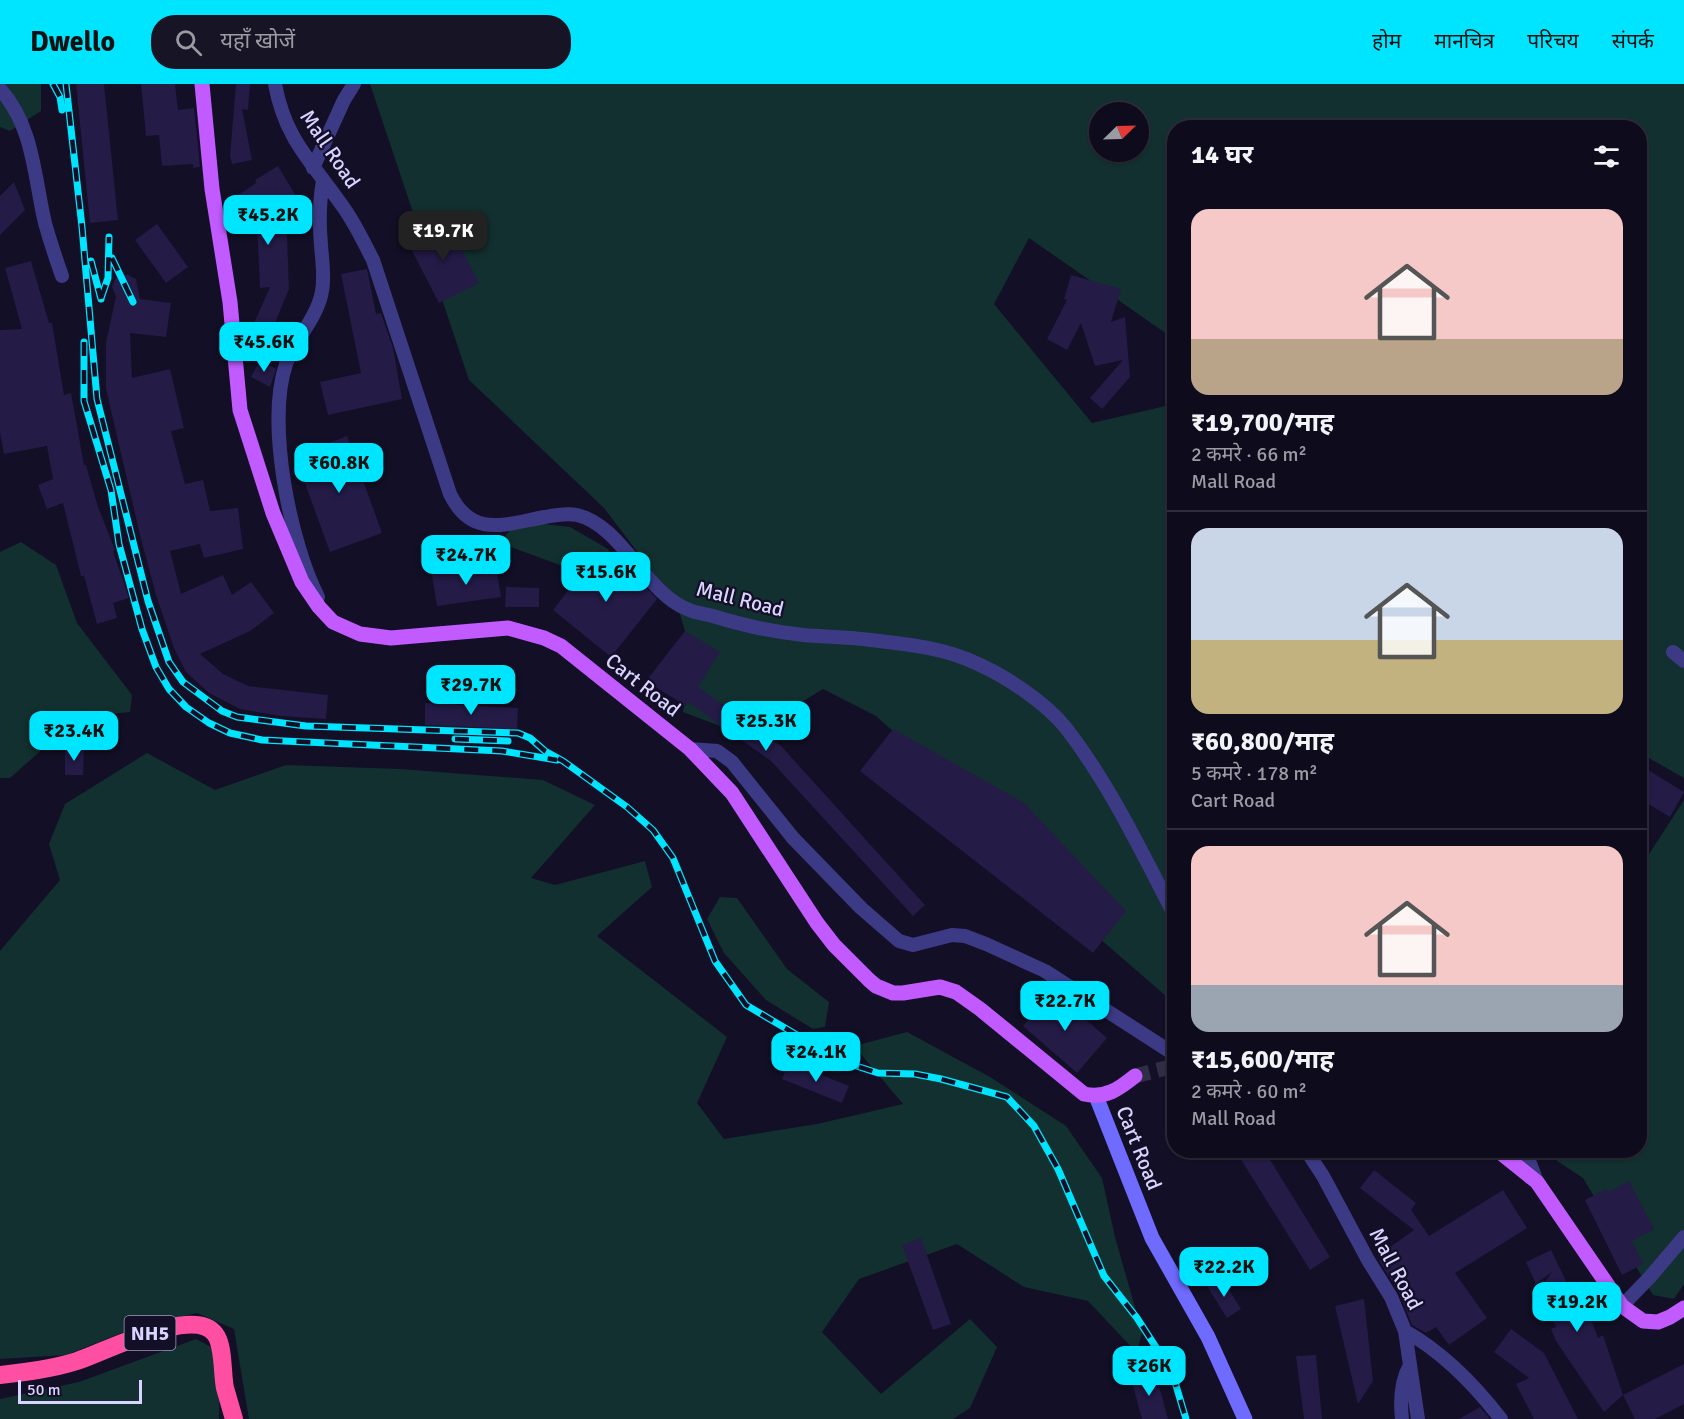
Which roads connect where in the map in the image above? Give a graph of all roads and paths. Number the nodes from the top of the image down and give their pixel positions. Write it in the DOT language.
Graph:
graph roads {
  1 [pos="201,84"];
  2 [pos="275,84"];
  3 [pos="354,84"];
  4 [pos="0,89"];
  5 [pos="313,168"];
  6 [pos="323,181"];
  7 [pos="62,276"];
  8 [pos="333,622"];
  9 [pos="690,749"];
  10 [pos="1167,900"];
  11 [pos="1167,1049"];
  12 [pos="1135,1076"];
  13 [pos="1096,1096"];
  14 [pos="1311,1158"];
  15 [pos="1507,1158"];
  16 [pos="1528,1158"];
  17 [pos="1537,1182"];
  18 [pos="1684,1237"];
  19 [pos="1622,1306"];
  20 [pos="1684,1308"];
  21 [pos="1405,1331"];
  22 [pos="1411,1363"];
  23 [pos="0,1375"];
  24 [pos="234,1419"];
  25 [pos="1245,1419"];
  26 [pos="1402,1419"];
  27 [pos="1418,1419"];
  28 [pos="1500,1419"];
  1 -- 8 [label="main road, Cart Road"];
  2 -- 5 [label="street, Mall Road"];
  3 -- 5 [label="street"];
  4 -- 7 [label="street"];
  5 -- 6 [label="street, Mall Road"];
  6 -- 8 [label="street"];
  6 -- 10 [label="street, Mall Road"];
  8 -- 9 [label="main road, Cart Road"];
  9 -- 11 [label="street"];
  9 -- 13 [label="main road, Cart Road"];
  12 -- 13 [label="main road"];
  13 -- 25 [label="main road, Cart Road"];
  14 -- 21 [label="street, Mall Road"];
  15 -- 17 [label="main road"];
  16 -- 17 [label="street"];
  17 -- 19 [label="main road"];
  18 -- 19 [label="street"];
  19 -- 20 [label="main road"];
  21 -- 22 [label="street, Mall Road"];
  21 -- 28 [label="street"];
  22 -- 26 [label="street"];
  22 -- 27 [label="street, Mall Road"];
  23 -- 24 [label="highway, NH5"];
}
